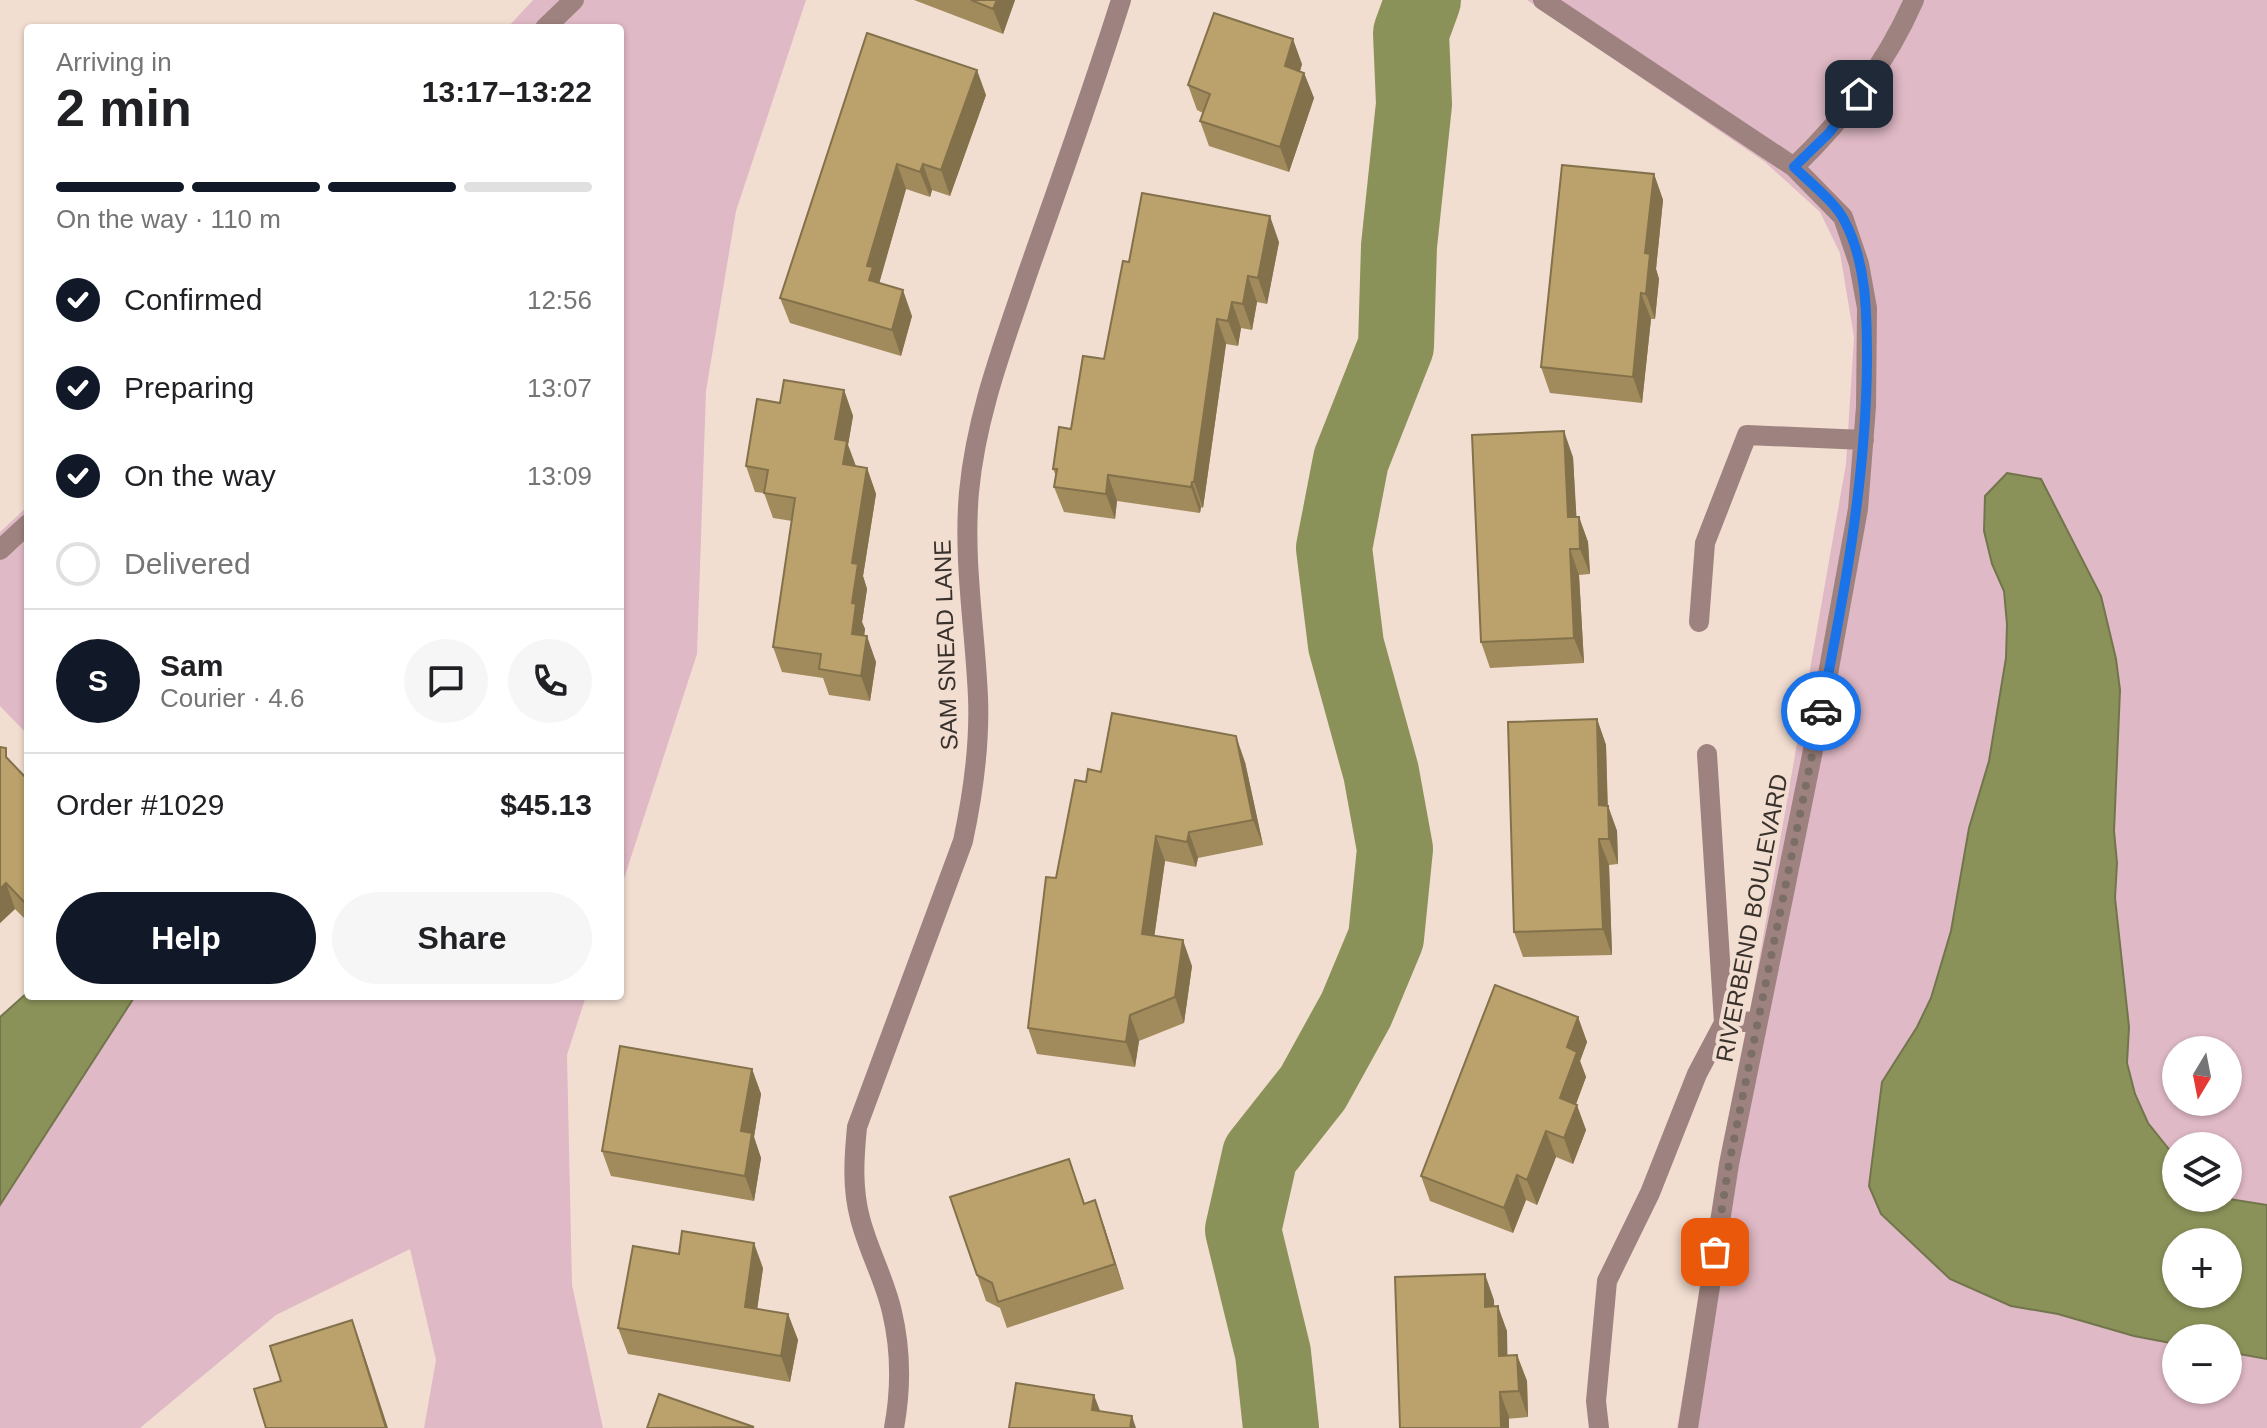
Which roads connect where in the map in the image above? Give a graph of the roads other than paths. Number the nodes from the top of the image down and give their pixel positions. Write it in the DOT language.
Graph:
graph roads {
  1 [pos="574,0"];
  2 [pos="1121,0"];
  3 [pos="1543,0"];
  4 [pos="1914,0"];
  5 [pos="549,24"];
  6 [pos="1794,167"];
  7 [pos="1864,440"];
  8 [pos="24,528"];
  9 [pos="0,550"];
  10 [pos="1699,622"];
  11 [pos="1707,754"];
  12 [pos="1758,1021"];
  13 [pos="1724,1023"];
  14 [pos="894,1428"];
  15 [pos="1599,1428"];
  16 [pos="1688,1428"];
  1 -- 5 [label="street"];
  2 -- 14 [label="street, SAM SNEAD LANE"];
  3 -- 6 [label="street, RIVERBEND BOULEVARD"];
  4 -- 6 [label="street"];
  6 -- 7 [label="street, RIVERBEND BOULEVARD"];
  7 -- 10 [label="street"];
  7 -- 12 [label="street, RIVERBEND BOULEVARD"];
  8 -- 9 [label="street"];
  11 -- 13 [label="street"];
  12 -- 13 [label="street"];
  12 -- 16 [label="street, RIVERBEND BOULEVARD"];
  13 -- 15 [label="street"];
}
